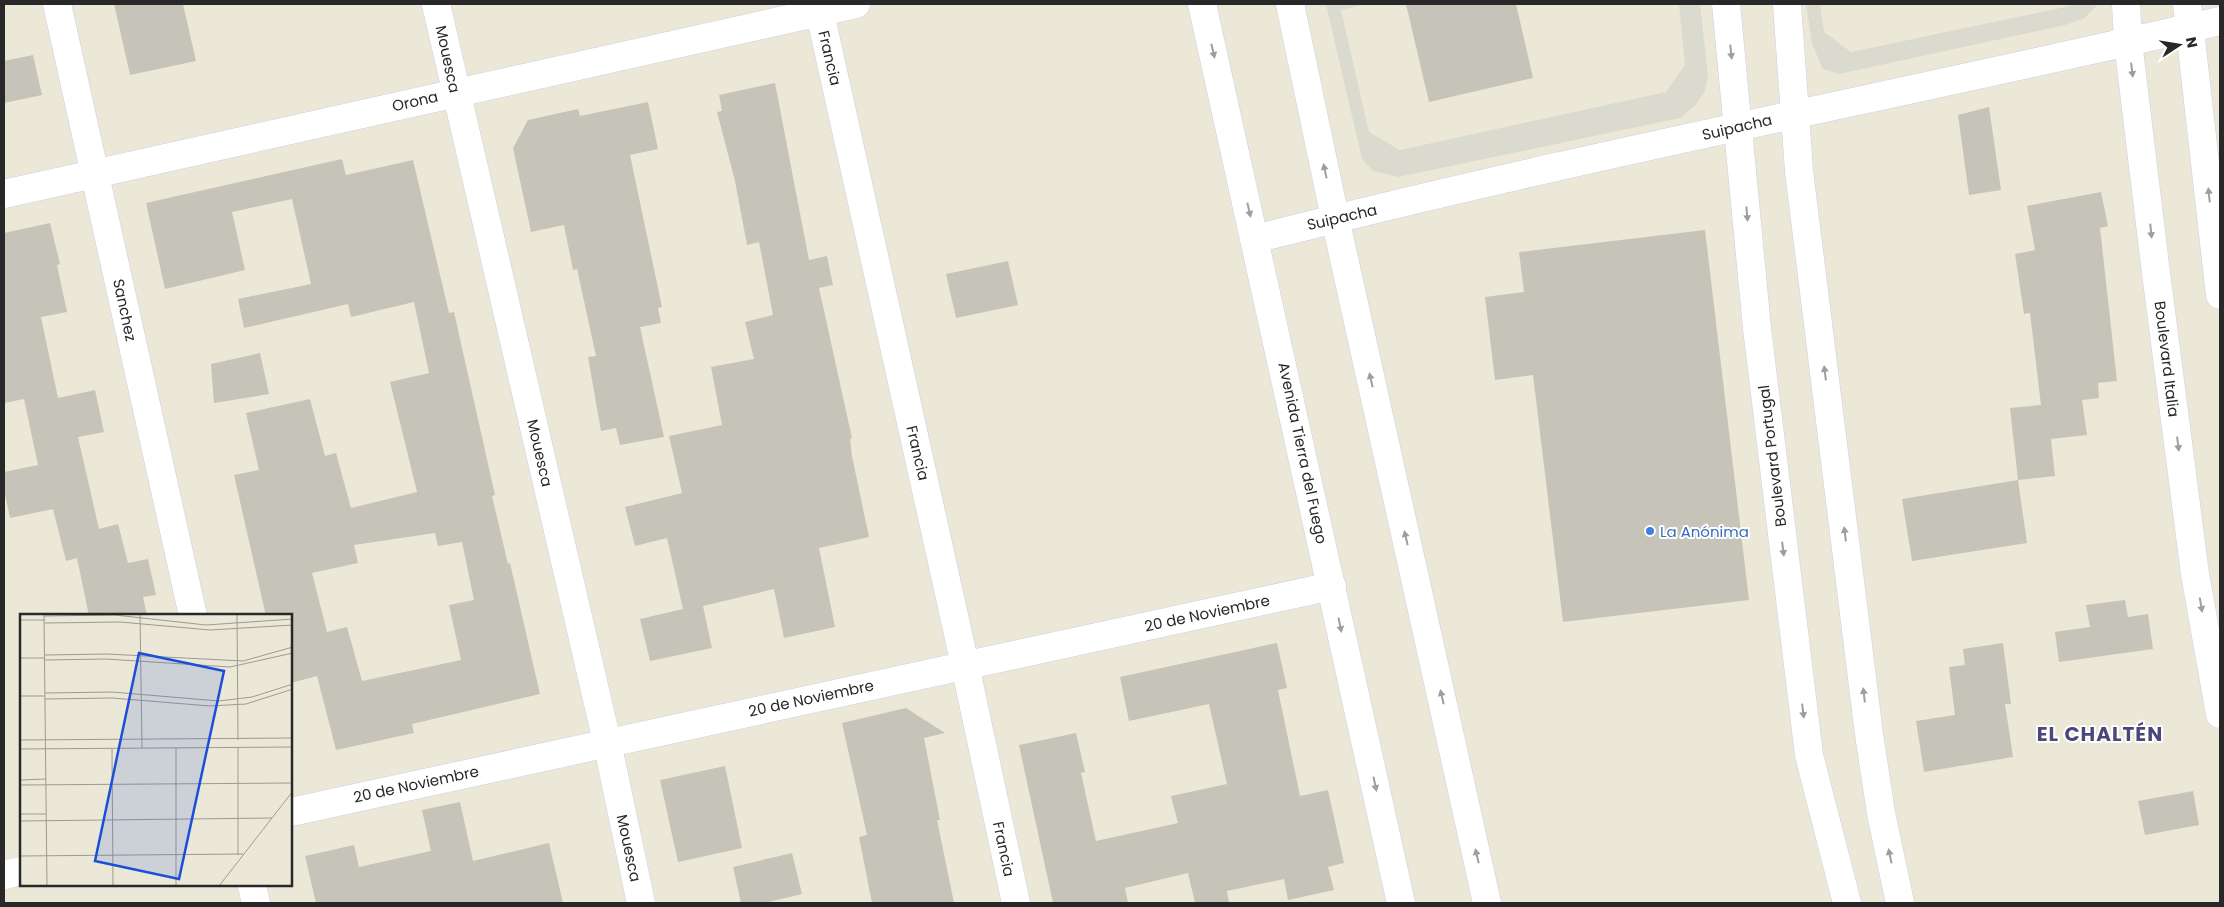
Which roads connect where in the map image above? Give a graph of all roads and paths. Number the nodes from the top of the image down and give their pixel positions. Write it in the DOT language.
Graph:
graph roads {
  1 [pos="57,4"];
  2 [pos="436,4"];
  3 [pos="856,4"];
  4 [pos="1202,4"];
  5 [pos="1290,4"];
  6 [pos="1726,4"];
  7 [pos="1787,4"];
  8 [pos="2126,4"];
  9 [pos="819,8"];
  10 [pos="2189,16"];
  11 [pos="2220,21"];
  12 [pos="2128,42"];
  13 [pos="456,92"];
  14 [pos="1796,114"];
  15 [pos="1739,127"];
  16 [pos="96,174"];
  17 [pos="4,194"];
  18 [pos="1335,218"];
  19 [pos="1256,239"];
  20 [pos="2220,295"];
  21 [pos="1332,586"];
  22 [pos="193,614"];
  23 [pos="965,665"];
  24 [pos="2220,714"];
  25 [pos="607,742"];
  26 [pos="292,812"];
  27 [pos="20,871"];
  28 [pos="4,875"];
  29 [pos="252,887"];
  30 [pos="256,903"];
  31 [pos="641,903"];
  32 [pos="1016,903"];
  33 [pos="1401,903"];
  34 [pos="1487,903"];
  35 [pos="1847,903"];
  36 [pos="1900,903"];
  1 -- 16 [label="street, Sanchez"];
  2 -- 13 [label="street, Mouesca"];
  3 -- 9 [label="street, Orona"];
  4 -- 19 [label="street, Avenida Tierra del Fuego, one-way"];
  18 -- 5 [label="street, one-way"];
  6 -- 15 [label="street, Boulevard Portugal, one-way"];
  7 -- 14 [label="street"];
  8 -- 12 [label="street, Boulevard Italia"];
  9 -- 13 [label="street, Orona"];
  9 -- 23 [label="street, Francia"];
  10 -- 11 [label="street, Suipacha"];
  10 -- 12 [label="street, Suipacha"];
  20 -- 10 [label="street, one-way"];
  12 -- 14 [label="street, Suipacha"];
  12 -- 24 [label="street, Boulevard Italia, one-way"];
  13 -- 16 [label="street, Orona"];
  13 -- 25 [label="street, Mouesca"];
  14 -- 15 [label="street, Suipacha"];
  36 -- 14 [label="street, one-way"];
  15 -- 18 [label="street, Suipacha"];
  15 -- 35 [label="street, Boulevard Portugal, one-way"];
  16 -- 17 [label="street, Orona"];
  16 -- 22 [label="street, Sanchez"];
  18 -- 19 [label="street, Suipacha"];
  34 -- 18 [label="street, one-way"];
  19 -- 21 [label="street, Avenida Tierra del Fuego"];
  21 -- 23 [label="street, 20 de Noviembre"];
  21 -- 33 [label="street, Avenida Tierra del Fuego, one-way"];
  23 -- 25 [label="street, 20 de Noviembre"];
  23 -- 32 [label="street, Francia"];
  25 -- 26 [label="street, 20 de Noviembre"];
  25 -- 31 [label="street, Mouesca"];
  27 -- 28 [label="street"];
  29 -- 30 [label="street"];
}
